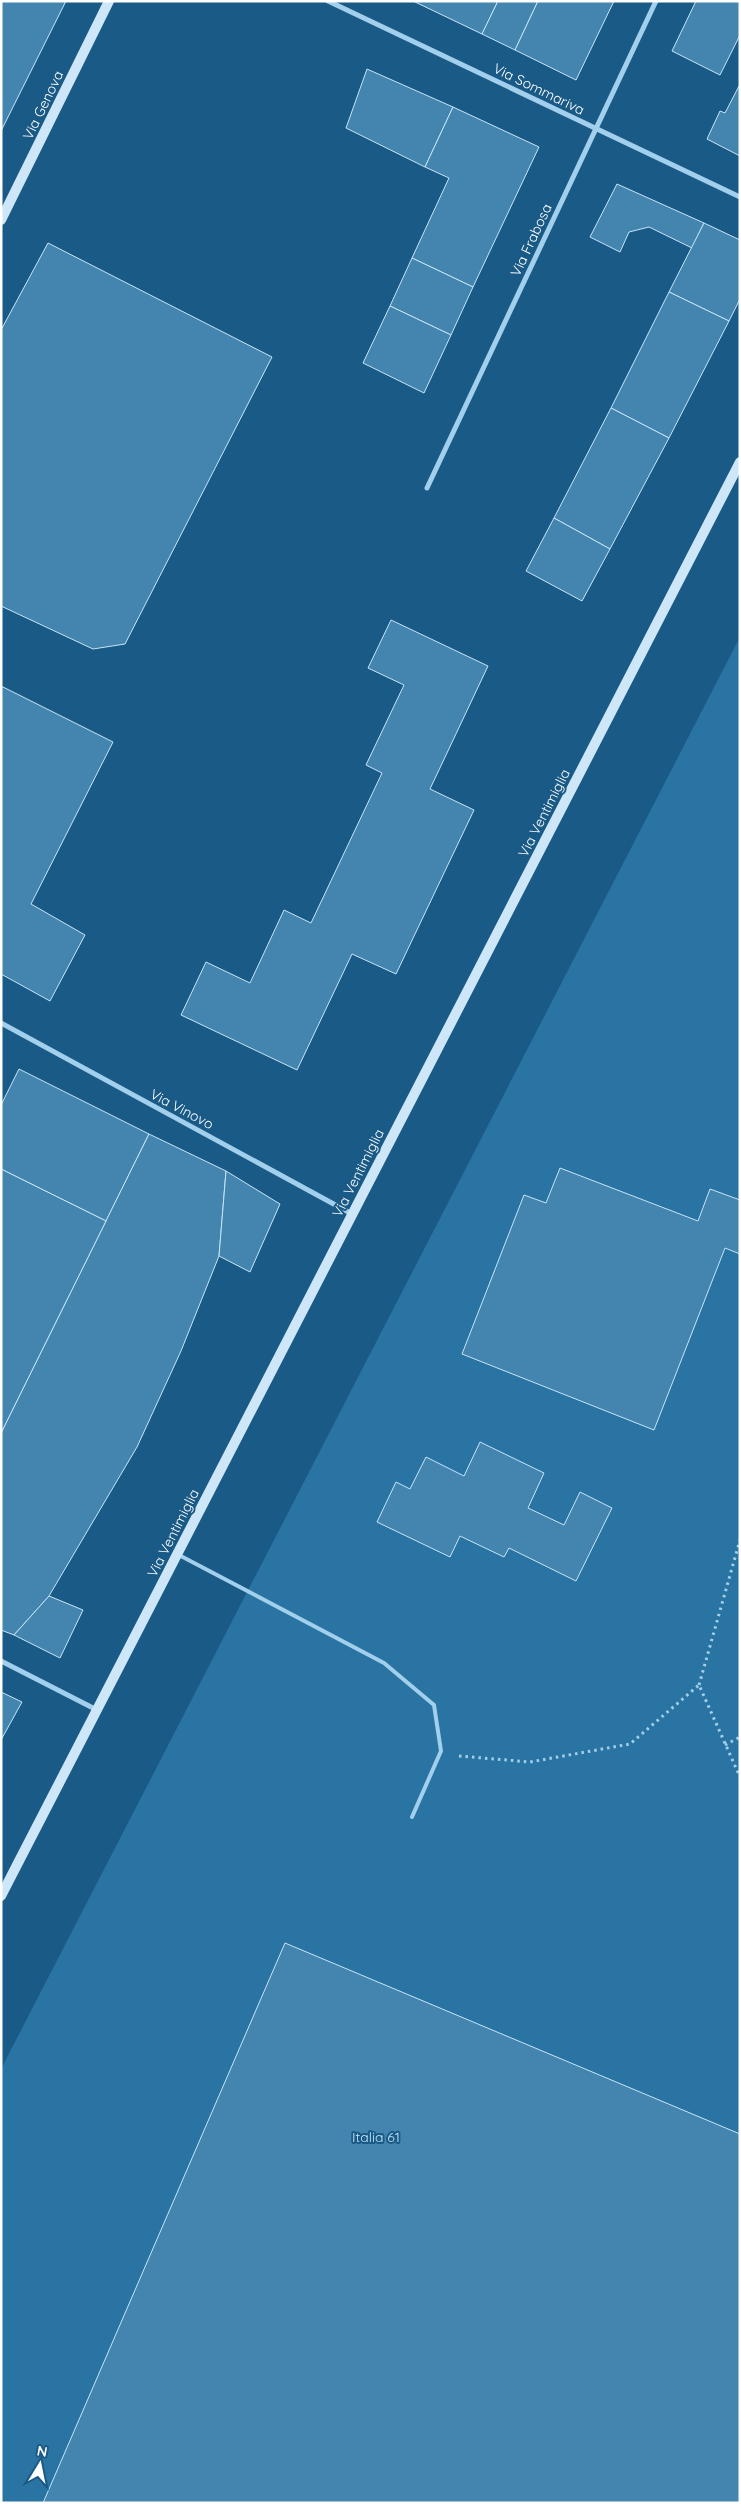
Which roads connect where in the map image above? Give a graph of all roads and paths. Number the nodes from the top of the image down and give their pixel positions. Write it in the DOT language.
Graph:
graph roads {
  1 [pos="109,1"];
  2 [pos="328,1"];
  3 [pos="656,1"];
  4 [pos="595,129"];
  5 [pos="740,197"];
  6 [pos="1,220"];
  7 [pos="740,462"];
  8 [pos="428,488"];
  9 [pos="1,1023"];
  10 [pos="352,1214"];
  11 [pos="740,1540"];
  12 [pos="177,1554"];
  13 [pos="1,1661"];
  14 [pos="699,1685"];
  15 [pos="97,1710"];
  16 [pos="740,1737"];
  17 [pos="725,1745"];
  18 [pos="442,1751"];
  19 [pos="740,1777"];
  20 [pos="412,1817"];
  21 [pos="1,1896"];
  1 -- 6 [label="street, Via Genova"];
  2 -- 4 [label="street, Via Sommariva"];
  3 -- 4 [label="street, Via Frabosa"];
  4 -- 5 [label="street, Via Sommariva"];
  4 -- 8 [label="street, Via Frabosa"];
  7 -- 10 [label="street, Via Ventimiglia"];
  9 -- 10 [label="street, Via Vinovo"];
  10 -- 12 [label="street, Via Ventimiglia"];
  11 -- 14 [label="path"];
  12 -- 15 [label="street, Via Ventimiglia"];
  12 -- 18 [label="lane"];
  13 -- 15 [label="street"];
  14 -- 17 [label="path"];
  14 -- 18 [label="path"];
  15 -- 21 [label="street, Via Ventimiglia"];
  16 -- 17 [label="path"];
  17 -- 19 [label="path"];
  18 -- 20 [label="lane"];
}
